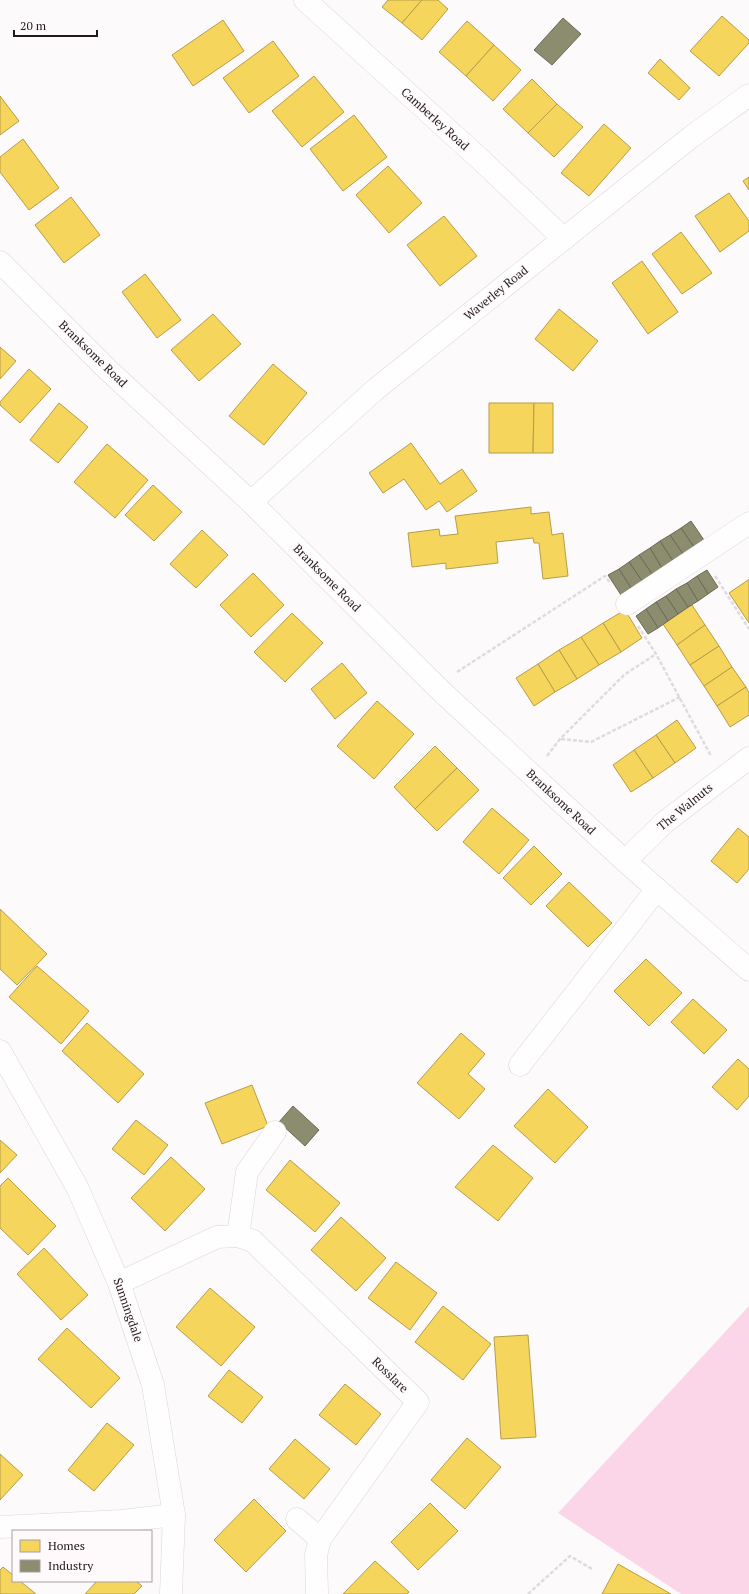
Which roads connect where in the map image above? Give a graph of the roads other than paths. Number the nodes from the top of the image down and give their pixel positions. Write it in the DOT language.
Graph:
graph roads {
  1 [pos="305,0"];
  2 [pos="749,95"];
  3 [pos="564,239"];
  4 [pos="0,262"];
  5 [pos="251,502"];
  6 [pos="749,523"];
  7 [pos="627,604"];
  8 [pos="749,758"];
  9 [pos="625,861"];
  10 [pos="658,889"];
  11 [pos="749,970"];
  12 [pos="0,1051"];
  13 [pos="520,1065"];
  14 [pos="276,1132"];
  15 [pos="238,1236"];
  16 [pos="119,1283"];
  17 [pos="174,1515"];
  18 [pos="297,1519"];
  19 [pos="0,1527"];
  20 [pos="320,1539"];
  21 [pos="317,1593"];
  22 [pos="171,1594"];
  1 -- 3 [label="street, Camberley Road"];
  2 -- 3 [label="street, Waverley Road"];
  3 -- 5 [label="street, Waverley Road"];
  4 -- 5 [label="street, Branksome Road"];
  5 -- 9 [label="street, Branksome Road"];
  6 -- 7 [label="street"];
  8 -- 9 [label="street, The Walnuts"];
  9 -- 10 [label="street, Branksome Road"];
  10 -- 11 [label="street, Branksome Road"];
  10 -- 13 [label="street"];
  12 -- 16 [label="street, Sunningdale"];
  14 -- 15 [label="street"];
  15 -- 16 [label="street, Rosslare"];
  15 -- 20 [label="street, Rosslare"];
  16 -- 17 [label="street, Sunningdale"];
  17 -- 19 [label="street"];
  17 -- 22 [label="street, Sunningdale"];
  18 -- 20 [label="street"];
  20 -- 21 [label="street, Rosslare"];
}
